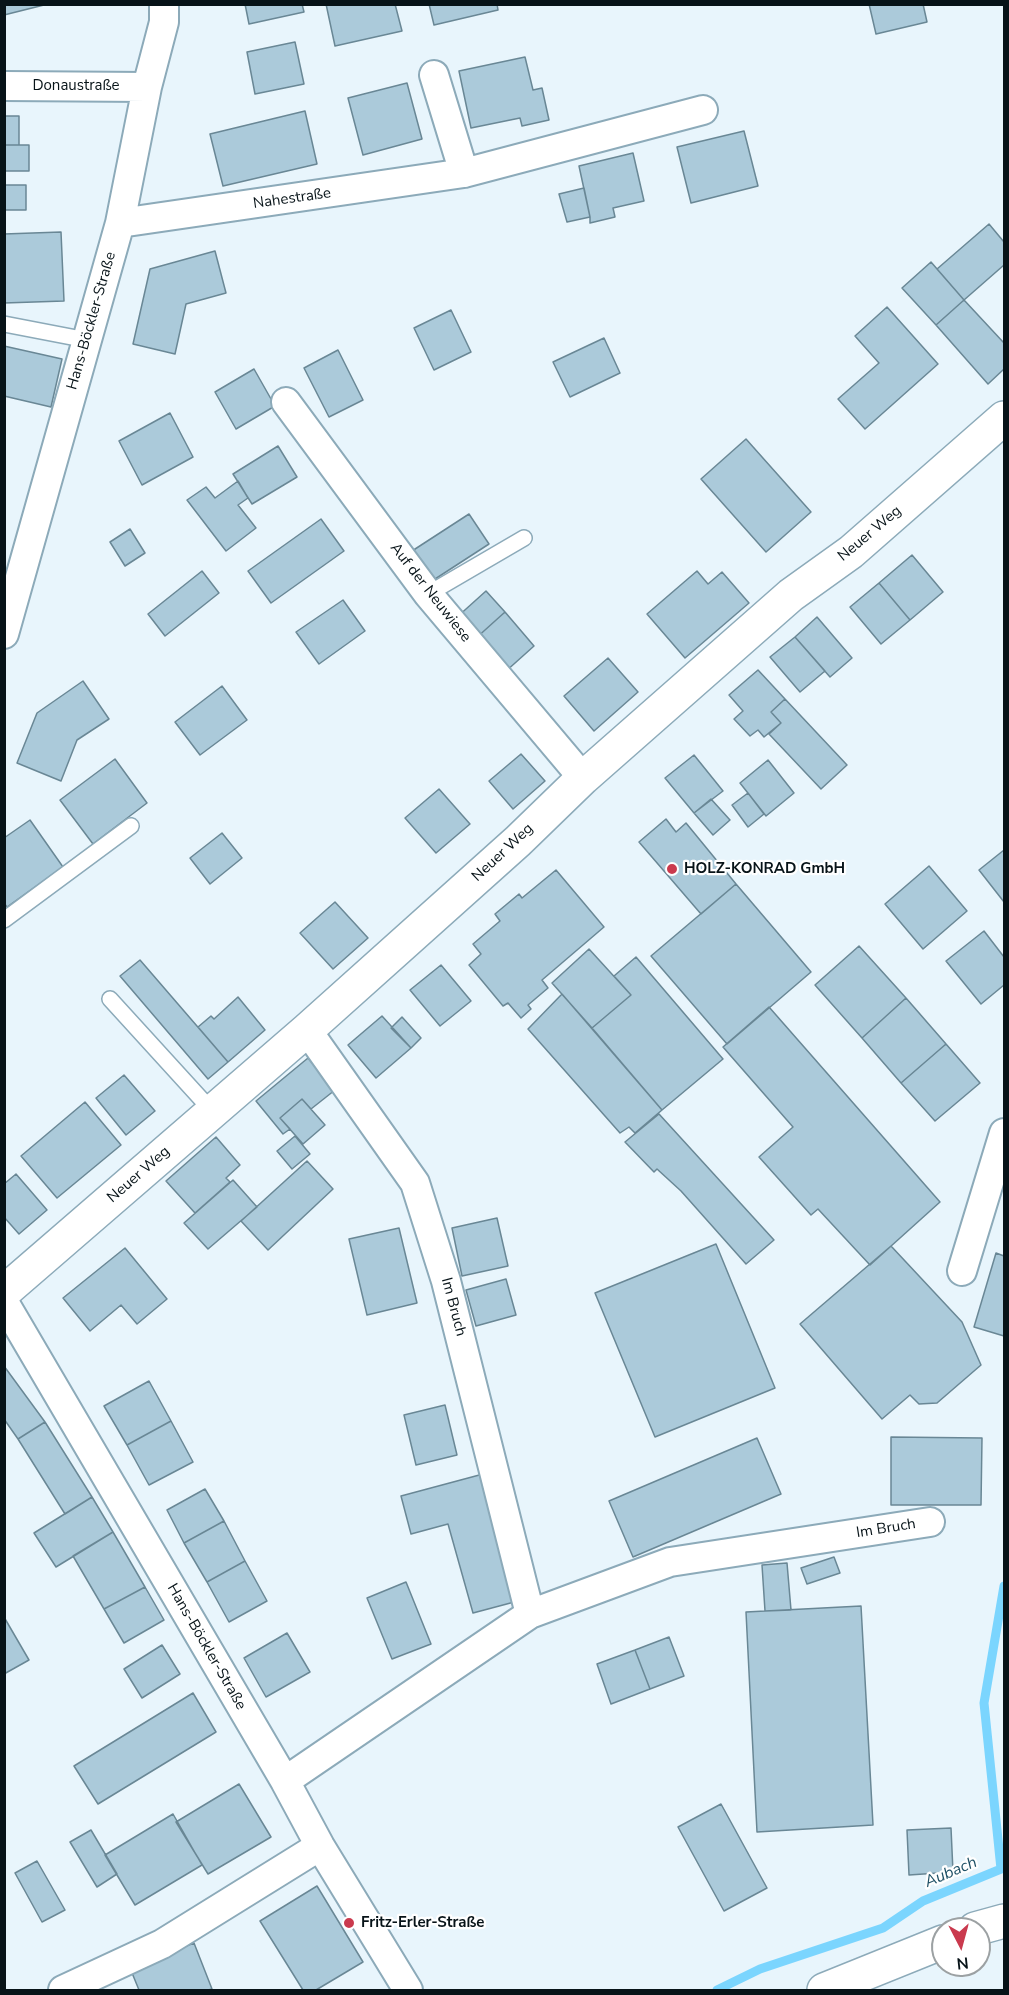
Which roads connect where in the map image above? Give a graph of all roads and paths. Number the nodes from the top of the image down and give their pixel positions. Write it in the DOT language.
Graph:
graph roads {
  1 [pos="164,4"];
  2 [pos="434,75"];
  3 [pos="4,86"];
  4 [pos="147,87"];
  5 [pos="703,110"];
  6 [pos="464,173"];
  7 [pos="120,223"];
  8 [pos="4,324"];
  9 [pos="87,340"];
  10 [pos="286,402"];
  11 [pos="1005,418"];
  12 [pos="524,538"];
  13 [pos="428,594"];
  14 [pos="4,634"];
  15 [pos="583,778"];
  16 [pos="131,826"];
  17 [pos="4,920"];
  18 [pos="110,999"];
  19 [pos="307,1030"];
  20 [pos="213,1112"];
  21 [pos="1005,1133"];
  22 [pos="962,1271"];
  23 [pos="4,1292"];
  24 [pos="4,1302"];
  25 [pos="930,1522"];
  26 [pos="530,1614"];
  27 [pos="285,1781"];
  28 [pos="320,1846"];
  29 [pos="931,1947"];
  30 [pos="63,1990"];
  31 [pos="408,1990"];
  32 [pos="824,1990"];
  1 -- 4 [label="street, Hans-Böckler-Straße"];
  2 -- 6 [label="street"];
  3 -- 4 [label="street, Donaustraße"];
  4 -- 7 [label="street, Hans-Böckler-Straße"];
  5 -- 6 [label="street, Nahestraße"];
  6 -- 7 [label="street, Nahestraße"];
  7 -- 9 [label="street, Hans-Böckler-Straße"];
  8 -- 9 [label="lane"];
  9 -- 14 [label="street, Hans-Böckler-Straße"];
  10 -- 13 [label="street, Auf der Neuwiese"];
  11 -- 15 [label="street, Neuer Weg"];
  12 -- 13 [label="lane"];
  13 -- 15 [label="street, Auf der Neuwiese"];
  15 -- 19 [label="street, Neuer Weg"];
  16 -- 17 [label="lane"];
  18 -- 20 [label="lane"];
  19 -- 20 [label="street, Neuer Weg"];
  19 -- 26 [label="street, Im Bruch"];
  20 -- 23 [label="street, Neuer Weg"];
  21 -- 22 [label="street"];
  24 -- 27 [label="street, Hans-Böckler-Straße"];
  25 -- 26 [label="street, Im Bruch"];
  26 -- 27 [label="street, Im Bruch"];
  27 -- 28 [label="street, Hans-Böckler-Straße"];
  28 -- 30 [label="street"];
  28 -- 31 [label="street, Hans-Böckler-Straße"];
  29 -- 32 [label="street"];
}
